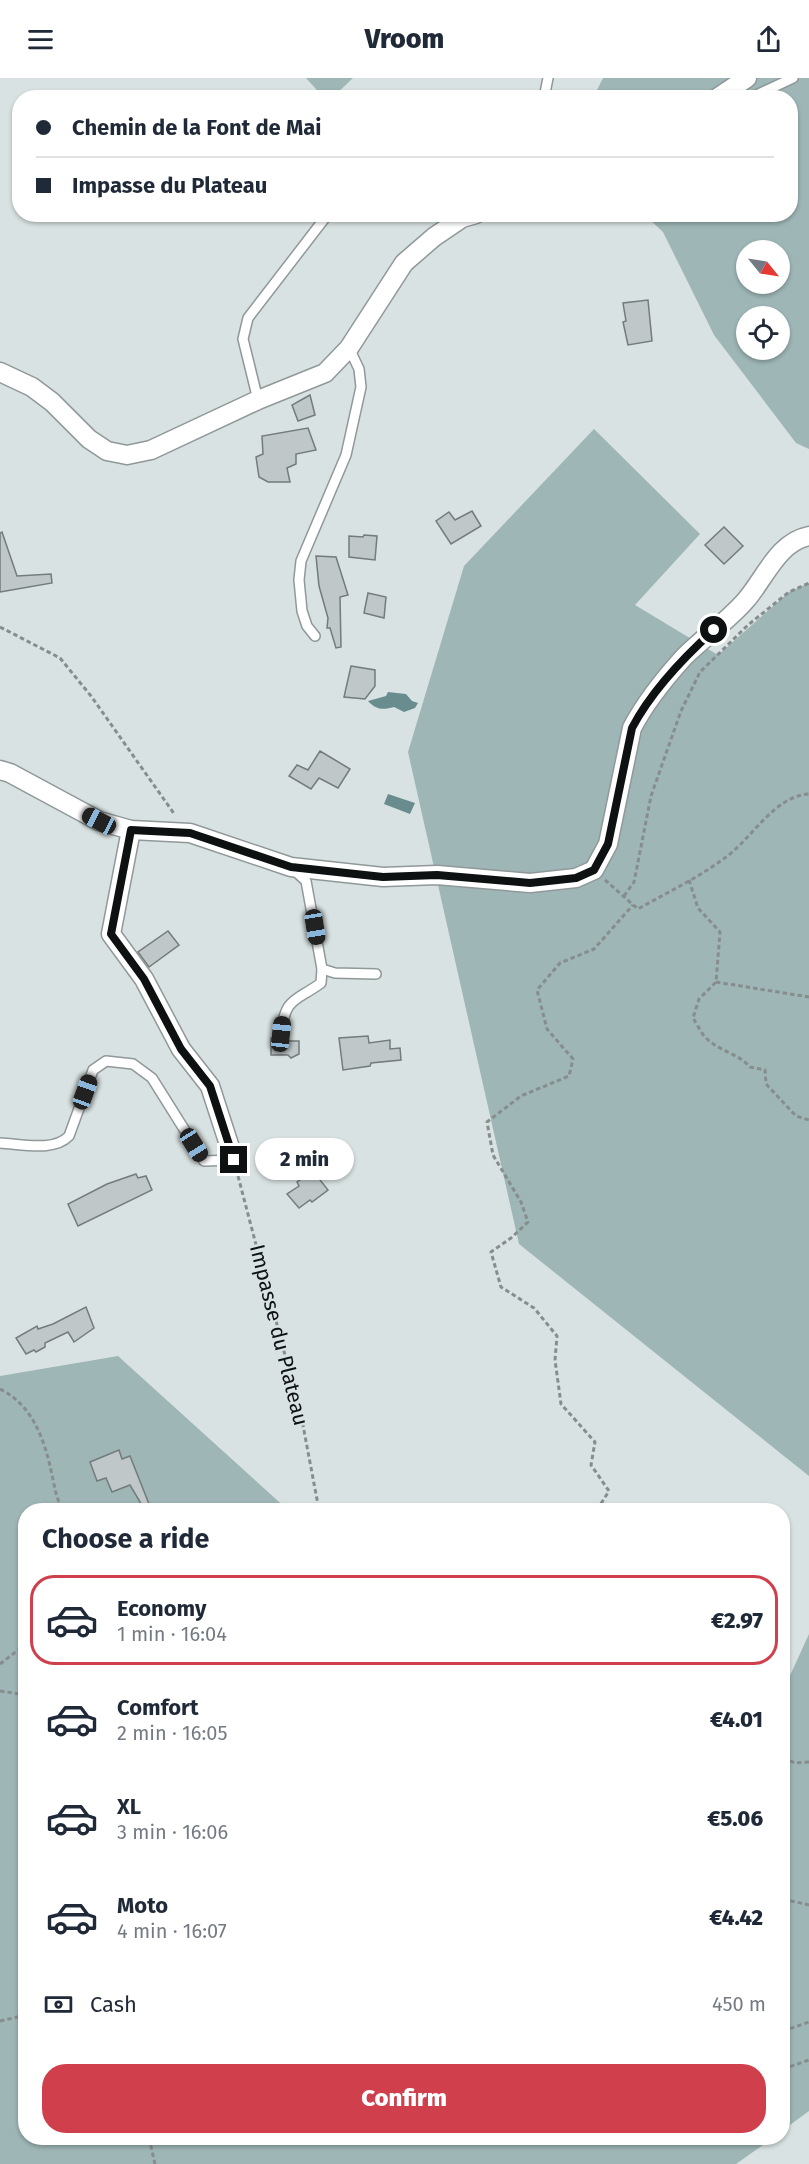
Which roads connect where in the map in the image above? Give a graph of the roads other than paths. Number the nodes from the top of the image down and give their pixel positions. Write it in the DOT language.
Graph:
graph roads {
  1 [pos="747,78"];
  2 [pos="793,78"];
  3 [pos="729,90"];
  4 [pos="767,90"];
  5 [pos="322,222"];
  6 [pos="458,222"];
  7 [pos="349,348"];
  8 [pos="0,372"];
  9 [pos="258,400"];
  10 [pos="809,536"];
  11 [pos="315,636"];
  12 [pos="0,770"];
  13 [pos="131,830"];
  14 [pos="291,867"];
  15 [pos="321,969"];
  16 [pos="376,974"];
  17 [pos="281,1034"];
  18 [pos="0,1143"];
  19 [pos="234,1160"];
  1 -- 3 [label="street"];
  2 -- 4 [label="lane"];
  5 -- 9 [label="lane"];
  6 -- 7 [label="street"];
  7 -- 9 [label="street"];
  7 -- 11 [label="lane"];
  8 -- 9 [label="street"];
  10 -- 14 [label="street"];
  12 -- 13 [label="street"];
  13 -- 14 [label="street"];
  13 -- 19 [label="street"];
  14 -- 15 [label="lane"];
  15 -- 16 [label="lane"];
  15 -- 17 [label="lane"];
  18 -- 19 [label="lane"];
}
